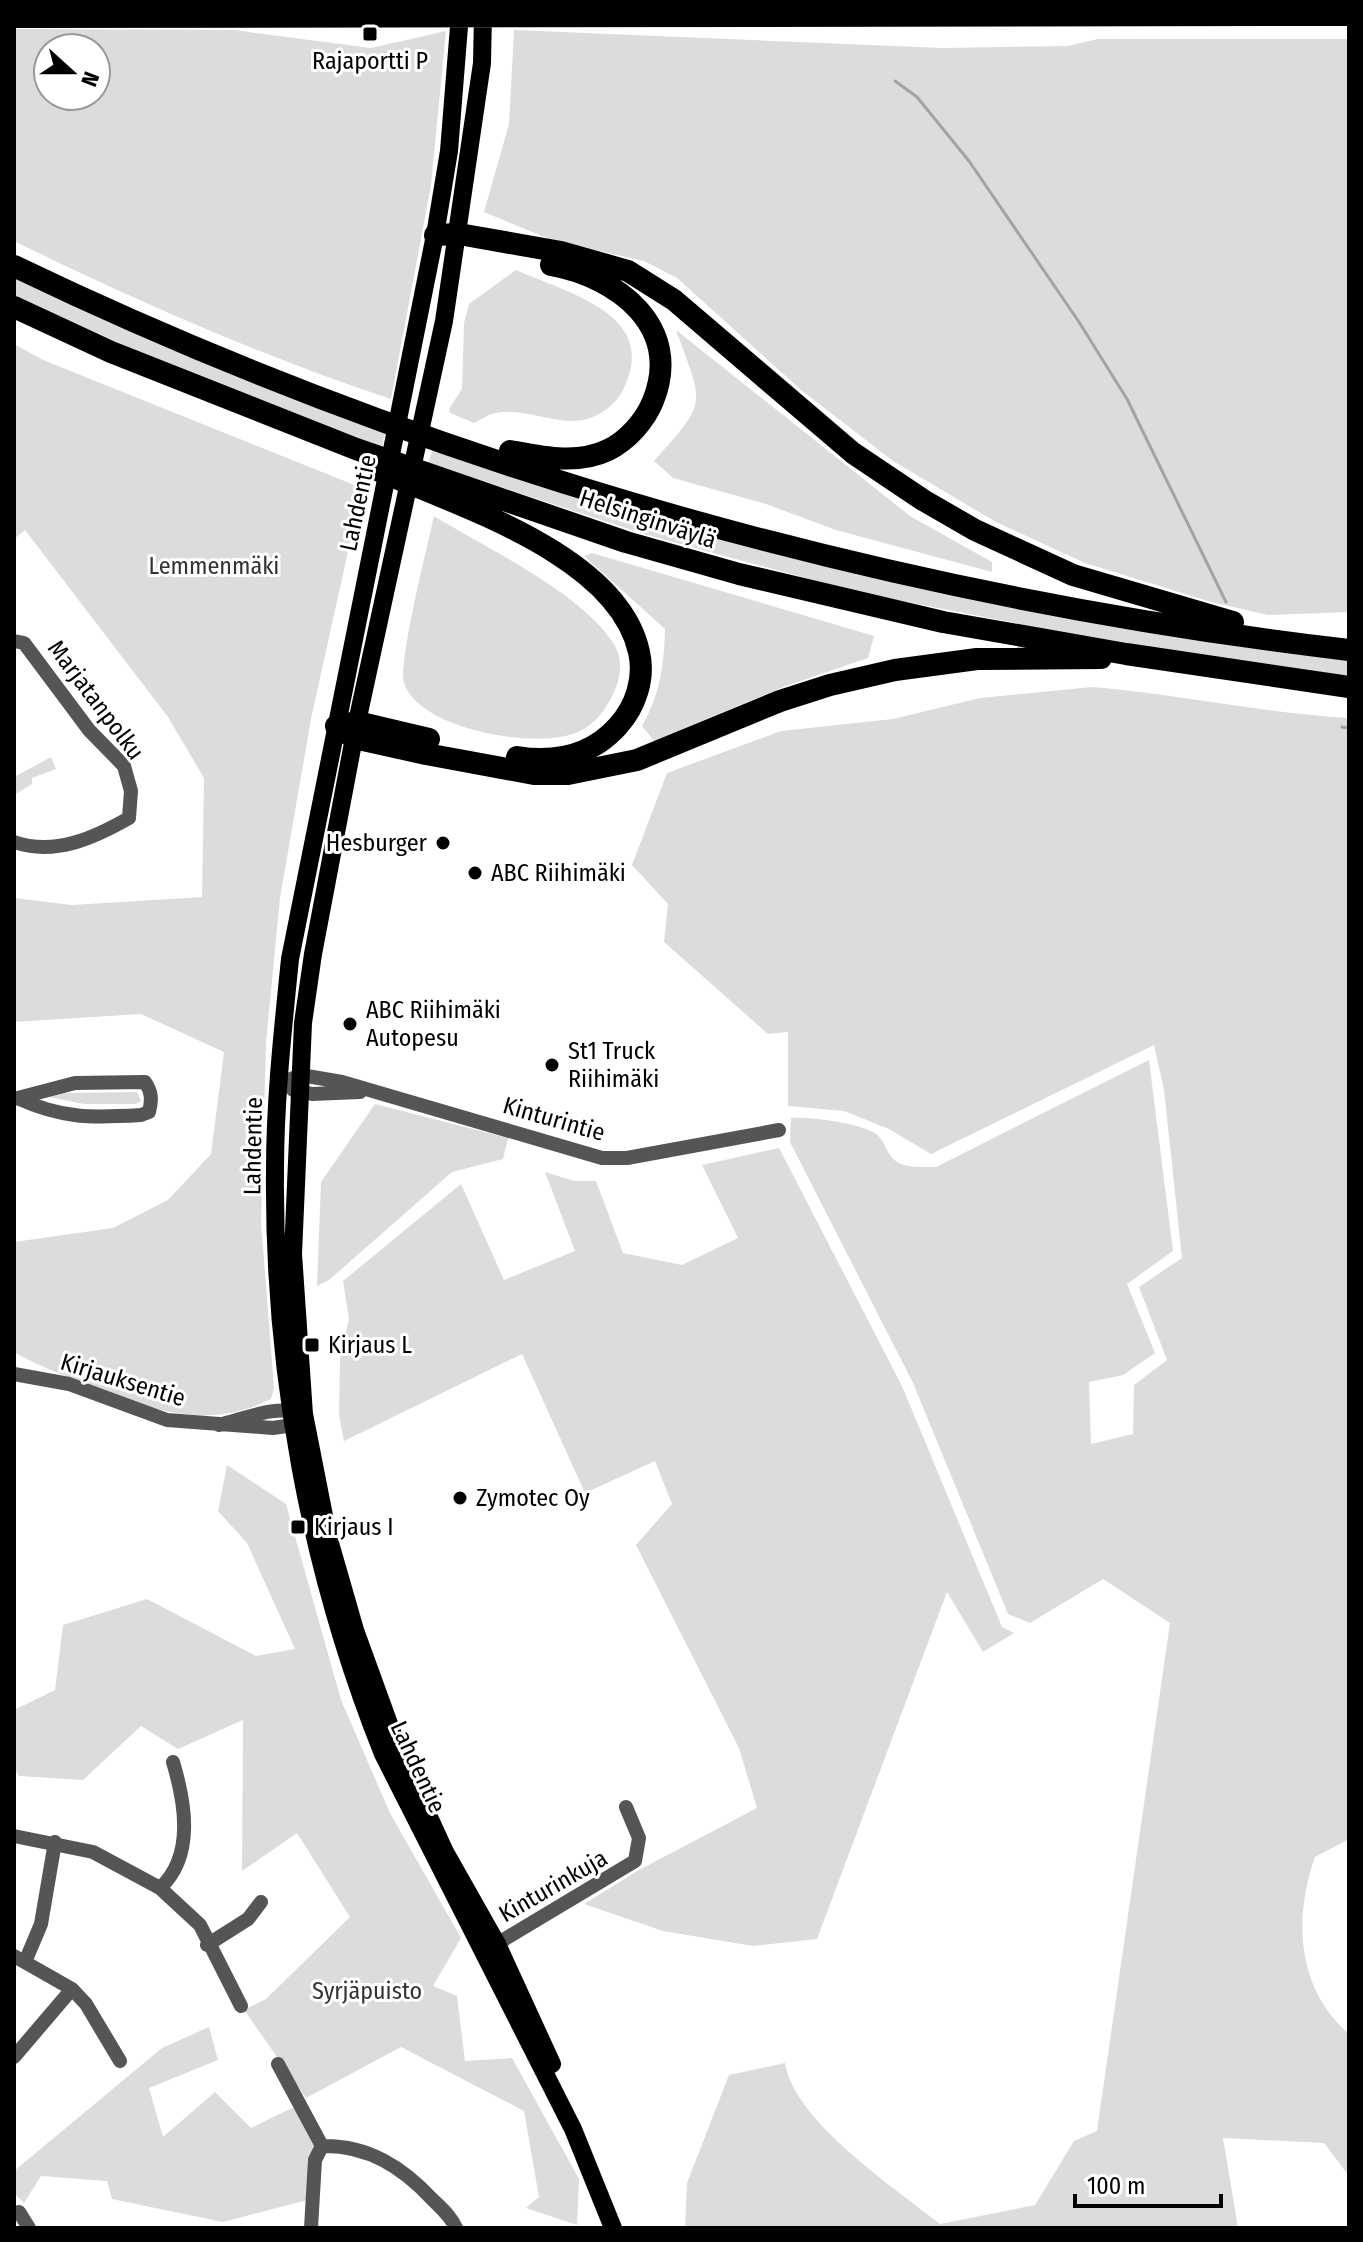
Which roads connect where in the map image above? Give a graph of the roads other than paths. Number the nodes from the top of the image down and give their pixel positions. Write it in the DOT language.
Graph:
graph roads {
  1 [pos="460,14"];
  2 [pos="483,14"];
  3 [pos="712,15"];
  4 [pos="1349,17"];
  5 [pos="14,19"];
  6 [pos="435,235"];
  7 [pos="458,241"];
  8 [pos="14,266"];
  9 [pos="14,307"];
  10 [pos="473,451"];
  11 [pos="440,488"];
  12 [pos="14,641"];
  13 [pos="1270,641"];
  14 [pos="1349,650"];
  15 [pos="1126,654"];
  16 [pos="1349,687"];
  17 [pos="349,729"];
  18 [pos="14,842"];
  19 [pos="278,1084"];
  20 [pos="300,1084"];
  21 [pos="16,1099"];
  22 [pos="779,1130"];
  23 [pos="14,1374"];
  24 [pos="296,1416"];
  25 [pos="173,1762"];
  26 [pos="626,1807"];
  27 [pos="14,1836"];
  28 [pos="55,1842"];
  29 [pos="160,1888"];
  30 [pos="261,1902"];
  31 [pos="207,1945"];
  32 [pos="490,1948"];
  33 [pos="20,1959"];
  34 [pos="72,1989"];
  35 [pos="241,2006"];
  36 [pos="14,2057"];
  37 [pos="120,2061"];
  38 [pos="278,2064"];
  39 [pos="322,2146"];
  40 [pos="19,2212"];
  41 [pos="29,2228"];
  42 [pos="311,2228"];
  43 [pos="456,2228"];
  44 [pos="613,2228"];
  45 [pos="624,2228"];
  1 -- 6 [label="main road, Lahdentie"];
  2 -- 7 [label="main road, Lahdentie"];
  3 -- 4 [label="main road"];
  3 -- 5 [label="main road"];
  6 -- 7 [label="highway"];
  6 -- 17 [label="main road, Lahdentie"];
  7 -- 10 [label="highway"];
  7 -- 13 [label="highway"];
  7 -- 17 [label="main road, Lahdentie"];
  8 -- 10 [label="highway, Helsinginväylä"];
  9 -- 11 [label="highway, Helsinginväylä"];
  10 -- 13 [label="highway, Helsinginväylä"];
  11 -- 15 [label="highway, Helsinginväylä"];
  11 -- 17 [label="highway"];
  12 -- 18 [label="street, Marjatanpolku"];
  13 -- 14 [label="highway, Helsinginväylä"];
  15 -- 16 [label="highway, Helsinginväylä"];
  15 -- 17 [label="highway"];
  17 -- 19 [label="main road, Lahdentie"];
  17 -- 20 [label="main road, Lahdentie"];
  19 -- 20 [label="street, Kinturintie"];
  19 -- 24 [label="main road, Lahdentie"];
  20 -- 22 [label="street, Kinturintie"];
  20 -- 24 [label="main road, Lahdentie"];
  21 -- 21 [label="street"];
  23 -- 24 [label="street, Kirjauksentie"];
  24 -- 32 [label="main road, Lahdentie"];
  25 -- 29 [label="street"];
  26 -- 32 [label="street, Kinturinkuja"];
  27 -- 28 [label="street"];
  28 -- 29 [label="street"];
  28 -- 33 [label="street"];
  29 -- 31 [label="street"];
  30 -- 31 [label="street"];
  31 -- 35 [label="street"];
  32 -- 44 [label="main road, Lahdentie"];
  32 -- 45 [label="main road, Lahdentie"];
  33 -- 34 [label="street"];
  34 -- 36 [label="street"];
  34 -- 37 [label="street"];
  38 -- 39 [label="street"];
  39 -- 42 [label="street"];
  39 -- 43 [label="street"];
  40 -- 41 [label="street"];
}
